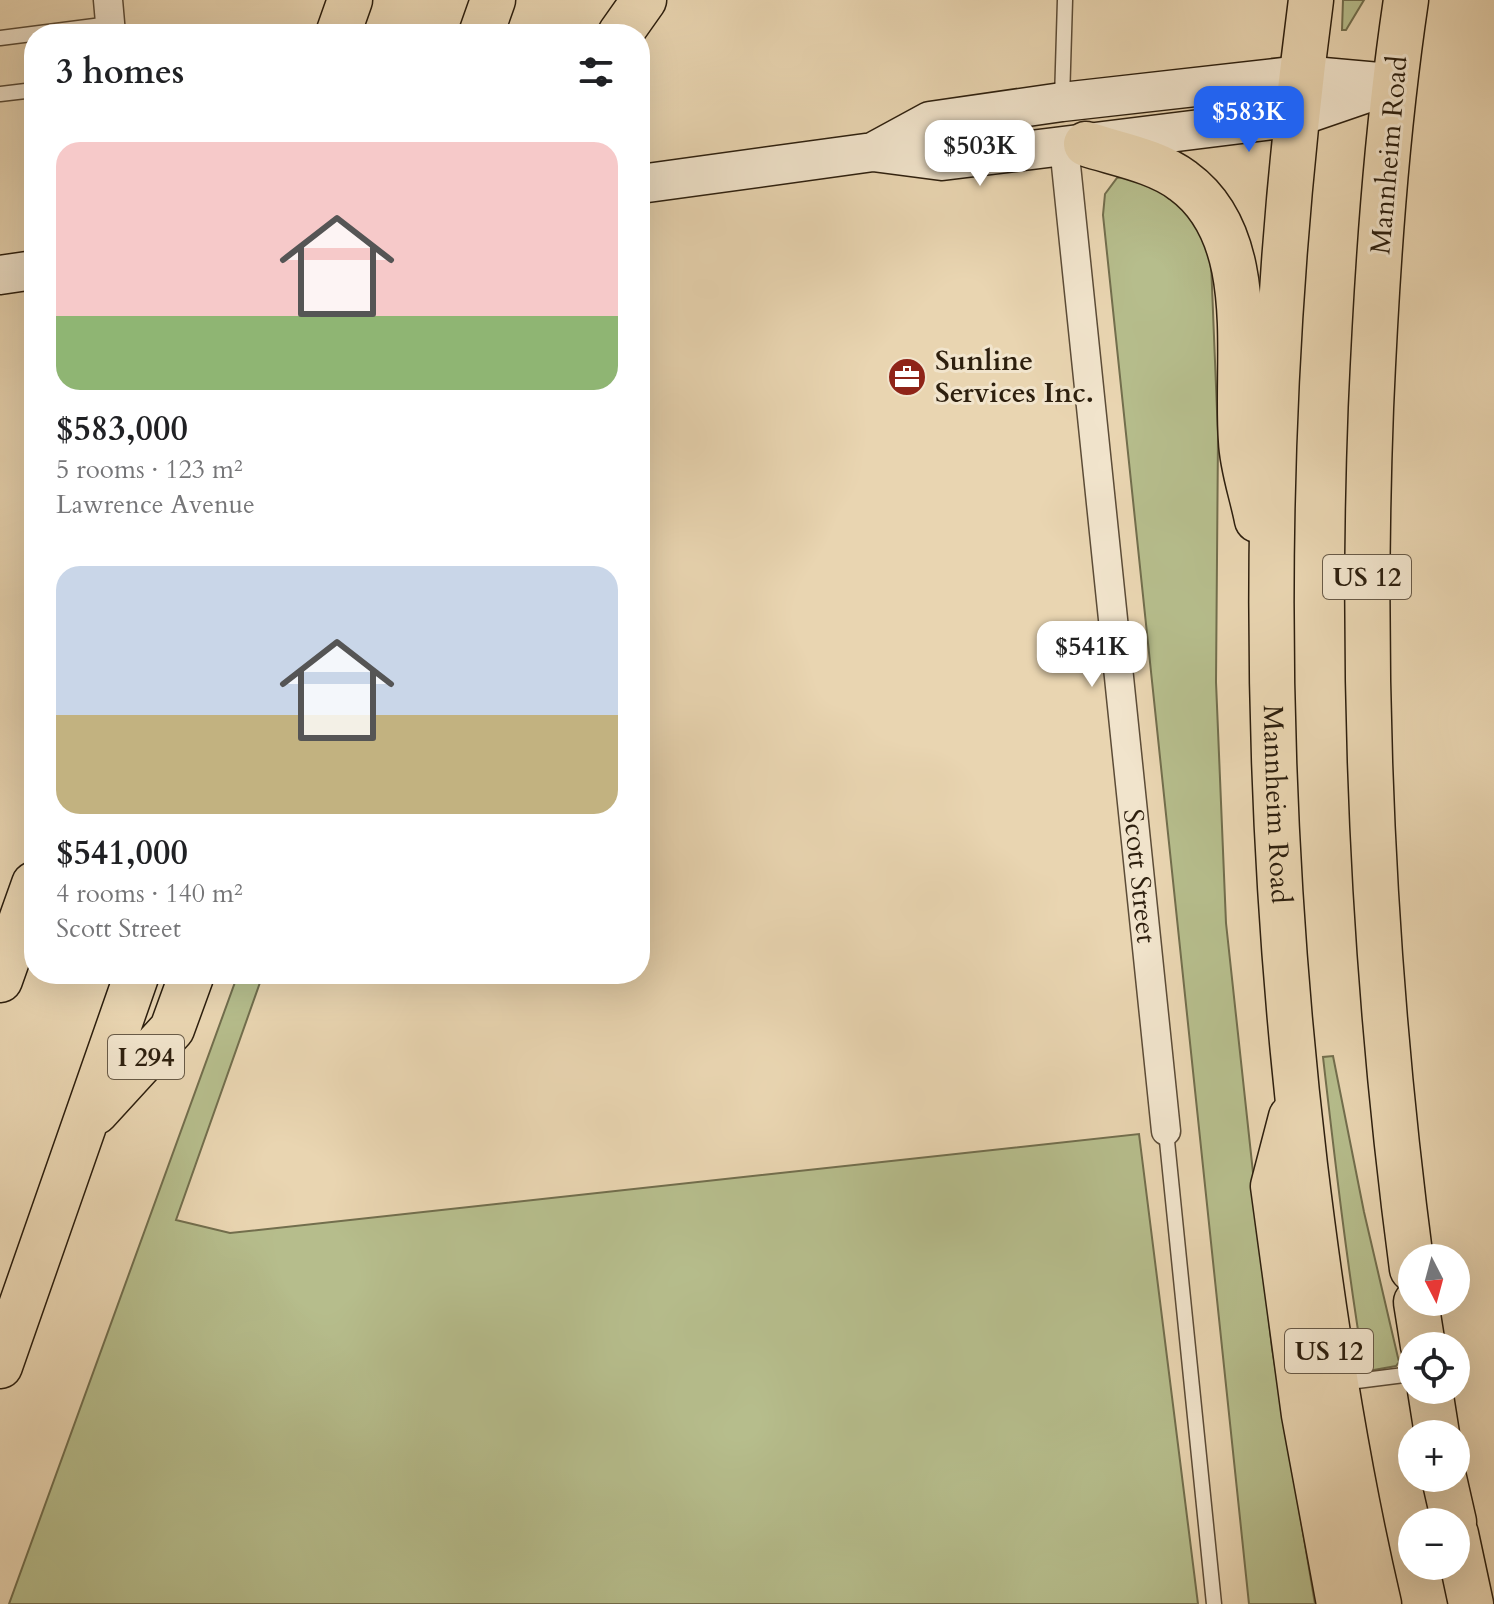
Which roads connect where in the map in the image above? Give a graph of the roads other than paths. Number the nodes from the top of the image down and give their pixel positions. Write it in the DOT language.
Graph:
graph roads {
  1 [pos="350,0"];
  2 [pos="644,0"];
  3 [pos="1065,0"];
  4 [pos="1311,0"];
  5 [pos="1406,0"];
  6 [pos="110,19"];
  7 [pos="81,24"];
  8 [pos="342,24"];
  9 [pos="627,24"];
  10 [pos="24,34"];
  11 [pos="0,38"];
  12 [pos="1393,84"];
  13 [pos="24,91"];
  14 [pos="0,94"];
  15 [pos="1299,96"];
  16 [pos="1062,102"];
  17 [pos="1075,145"];
  18 [pos="873,152"];
  19 [pos="650,183"];
  20 [pos="24,271"];
  21 [pos="0,275"];
  22 [pos="1271,580"];
  23 [pos="24,912"];
  24 [pos="0,980"];
  25 [pos="133,984"];
  26 [pos="188,984"];
  27 [pos="1297,1095"];
  28 [pos="81,1128"];
  29 [pos="1166,1131"];
  30 [pos="1409,1244"];
  31 [pos="0,1366"];
  32 [pos="1398,1376"];
  33 [pos="1333,1384"];
  34 [pos="1466,1580"];
  35 [pos="1214,1604"];
  36 [pos="1339,1604"];
  37 [pos="1379,1604"];
  38 [pos="1471,1604"];
  1 -- 8 [label="main road"];
  2 -- 9 [label="main road"];
  3 -- 16 [label="lane"];
  4 -- 15 [label="main road, Mannheim Road / US 12"];
  5 -- 12 [label="main road, Mannheim Road / US 12"];
  6 -- 7 [label="lane"];
  10 -- 11 [label="lane"];
  12 -- 15 [label="main road"];
  12 -- 30 [label="main road, Mannheim Road / US 12"];
  13 -- 14 [label="lane"];
  15 -- 16 [label="main road"];
  15 -- 17 [label="main road"];
  15 -- 22 [label="main road, Mannheim Road / US 12"];
  16 -- 18 [label="main road"];
  17 -- 18 [label="main road"];
  17 -- 22 [label="main road"];
  17 -- 29 [label="street, Scott Street"];
  18 -- 19 [label="main road"];
  20 -- 21 [label="main road"];
  22 -- 27 [label="main road, Mannheim Road / US 12"];
  23 -- 24 [label="main road"];
  25 -- 28 [label="main road, I 294"];
  26 -- 28 [label="main road, I 294"];
  27 -- 33 [label="main road, Mannheim Road / US 12"];
  27 -- 36 [label="main road"];
  28 -- 31 [label="main road, I 294"];
  29 -- 35 [label="lane, Scott Street"];
  32 -- 33 [label="lane"];
  33 -- 37 [label="main road, Mannheim Road / US 12"];
  34 -- 38 [label="main road"];
}
